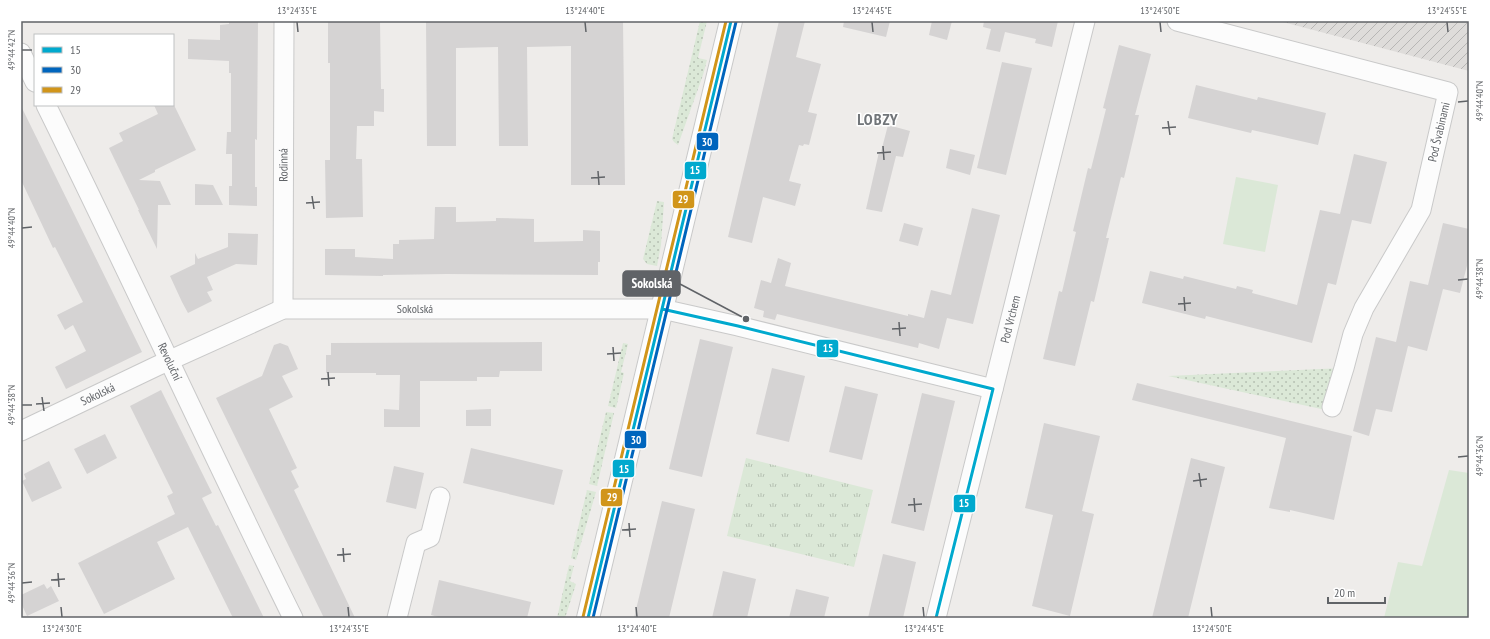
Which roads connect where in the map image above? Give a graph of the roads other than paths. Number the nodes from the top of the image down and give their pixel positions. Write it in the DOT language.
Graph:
graph roads {
  1 [pos="284,21"];
  2 [pos="732,21"];
  3 [pos="1085,21"];
  4 [pos="1177,21"];
  5 [pos="21,53"];
  6 [pos="34,80"];
  7 [pos="46,106"];
  8 [pos="283,309"];
  9 [pos="662,309"];
  10 [pos="168,361"];
  11 [pos="993,389"];
  12 [pos="1332,407"];
  13 [pos="21,431"];
  14 [pos="440,497"];
  15 [pos="294,618"];
  16 [pos="397,618"];
  17 [pos="588,618"];
  18 [pos="936,618"];
  1 -- 8 [label="street, Rodinná"];
  2 -- 9 [label="street"];
  3 -- 11 [label="street, Pod Vrchem"];
  4 -- 12 [label="street, Pod Švabinami"];
  5 -- 6 [label="street"];
  7 -- 10 [label="street, Revoluční"];
  8 -- 9 [label="street, Sokolská"];
  8 -- 10 [label="street, Sokolská"];
  9 -- 11 [label="street, Sokolská"];
  9 -- 17 [label="street"];
  10 -- 13 [label="street, Sokolská"];
  10 -- 15 [label="street, Revoluční"];
  11 -- 18 [label="street, Pod Vrchem"];
  14 -- 16 [label="street"];
}
